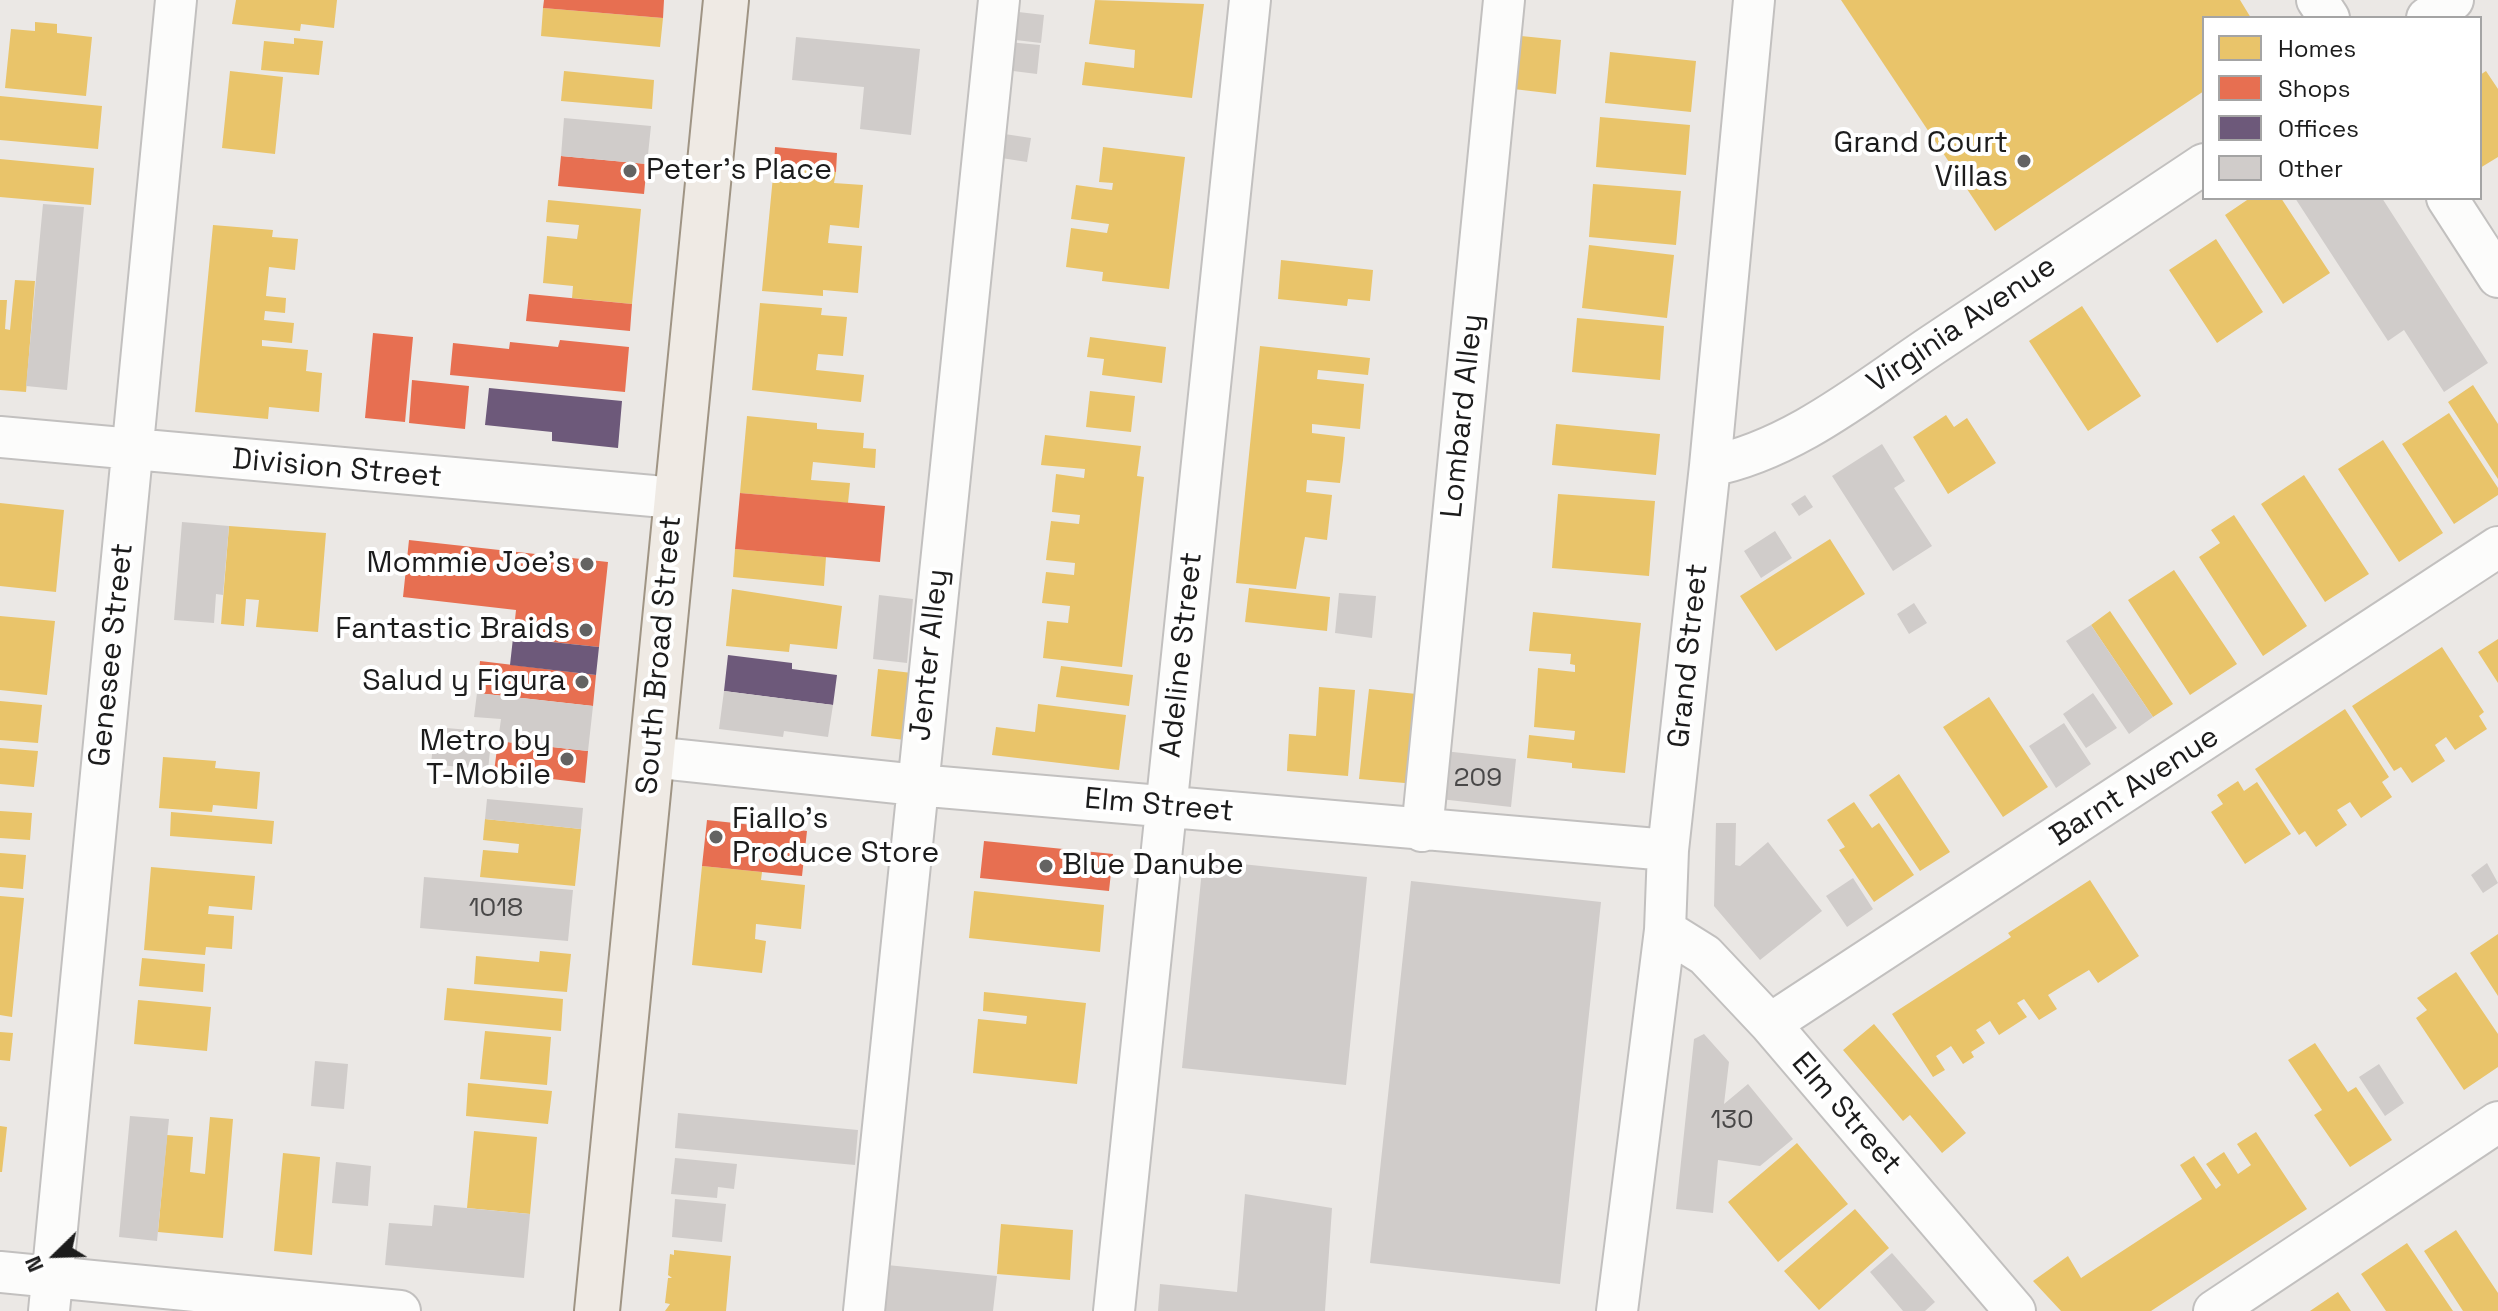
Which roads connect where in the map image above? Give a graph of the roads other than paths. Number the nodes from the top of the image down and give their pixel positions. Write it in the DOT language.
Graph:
graph roads {
  1 [pos="176,0"];
  2 [pos="726,0"];
  3 [pos="999,0"];
  4 [pos="1250,0"];
  5 [pos="1504,0"];
  6 [pos="1754,0"];
  7 [pos="2453,0"];
  8 [pos="2430,16"];
  9 [pos="2202,165"];
  10 [pos="2448,200"];
  11 [pos="2498,277"];
  12 [pos="0,437"];
  13 [pos="132,449"];
  14 [pos="1710,466"];
  15 [pos="675,498"];
  16 [pos="2498,547"];
  17 [pos="651,757"];
  18 [pos="917,785"];
  19 [pos="1166,807"];
  20 [pos="1422,831"];
  21 [pos="1668,850"];
  22 [pos="1665,930"];
  23 [pos="1770,1024"];
  24 [pos="2498,1122"];
  25 [pos="0,1272"];
  26 [pos="51,1294"];
  27 [pos="324,1308"];
  28 [pos="400,1311"];
  29 [pos="597,1311"];
  30 [pos="864,1311"];
  31 [pos="1114,1311"];
  32 [pos="1617,1311"];
  33 [pos="2015,1311"];
  34 [pos="2214,1311"];
  1 -- 13 [label="street, Genesee Street"];
  2 -- 15 [label="main road, South Broad Street"];
  3 -- 18 [label="street, Jenter Alley"];
  4 -- 19 [label="street, Adeline Street"];
  5 -- 20 [label="street, Lombard Alley"];
  6 -- 14 [label="street, Grand Street"];
  7 -- 8 [label="street"];
  9 -- 14 [label="street, Virginia Avenue"];
  10 -- 11 [label="street"];
  12 -- 13 [label="street, Division Street"];
  13 -- 15 [label="street, Division Street"];
  13 -- 26 [label="street, Genesee Street"];
  14 -- 21 [label="street, Grand Street"];
  15 -- 17 [label="main road, South Broad Street"];
  16 -- 23 [label="street, Barnt Avenue"];
  17 -- 18 [label="street, Elm Street"];
  17 -- 29 [label="main road, South Broad Street"];
  18 -- 19 [label="street, Elm Street"];
  18 -- 30 [label="street, Jenter Alley"];
  19 -- 20 [label="street, Elm Street"];
  19 -- 31 [label="street, Adeline Street"];
  20 -- 21 [label="street, Elm Street"];
  21 -- 22 [label="street, Grand Street"];
  22 -- 23 [label="street, Elm Street"];
  22 -- 32 [label="street, Grand Street"];
  23 -- 33 [label="street, Elm Street"];
  24 -- 34 [label="street"];
  25 -- 26 [label="street"];
  26 -- 27 [label="street"];
  27 -- 28 [label="street"];
}
